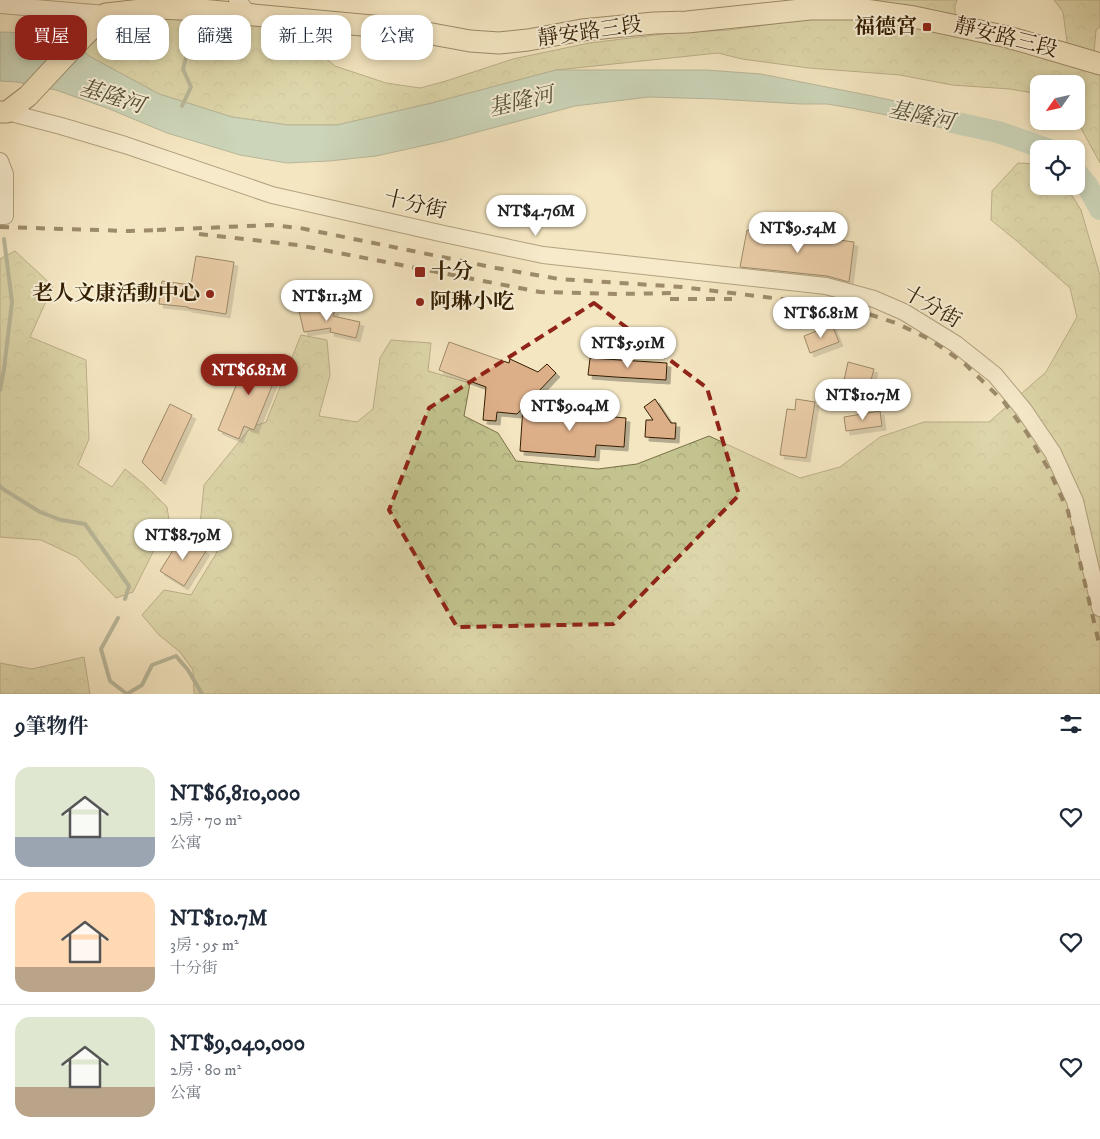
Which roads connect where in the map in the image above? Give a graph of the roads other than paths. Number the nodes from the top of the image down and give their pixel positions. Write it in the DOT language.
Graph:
graph roads {
  1 [pos="164,4"];
  2 [pos="0,5"];
  3 [pos="201,5"];
  4 [pos="243,7"];
  5 [pos="106,14"];
  6 [pos="1100,64"];
  7 [pos="4,112"];
  8 [pos="0,161"];
  9 [pos="0,216"];
  10 [pos="1100,608"];
  1 -- 3 [label="main road, 靜安路三段"];
  1 -- 5 [label="main road, 靜安路三段"];
  2 -- 5 [label="street"];
  3 -- 4 [label="main road, 靜安路三段"];
  4 -- 6 [label="main road, 靜安路三段"];
  5 -- 7 [label="main road"];
  7 -- 10 [label="street, 十分街"];
  8 -- 9 [label="street"];
}
